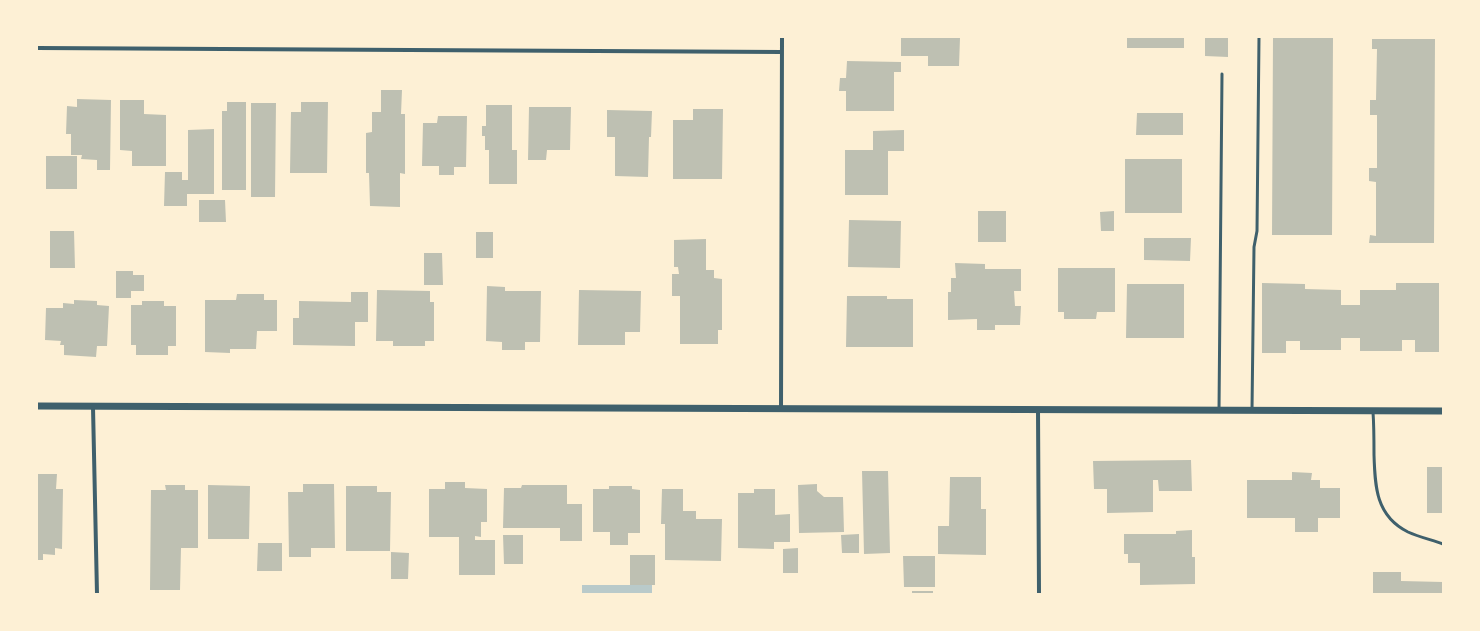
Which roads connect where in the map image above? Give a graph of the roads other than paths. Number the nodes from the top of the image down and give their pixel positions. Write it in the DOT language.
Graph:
graph roads {
  1 [pos="782,37"];
  2 [pos="1259,37"];
  3 [pos="37,48"];
  4 [pos="782,52"];
  5 [pos="1222,74"];
  6 [pos="37,406"];
  7 [pos="93,407"];
  8 [pos="781,409"];
  9 [pos="1038,410"];
  10 [pos="1219,410"];
  11 [pos="1252,410"];
  12 [pos="1373,410"];
  13 [pos="1443,411"];
  14 [pos="1443,544"];
  15 [pos="97,594"];
  16 [pos="1039,594"];
  1 -- 4 [label="street"];
  2 -- 11 [label="lane"];
  3 -- 4 [label="street"];
  4 -- 8 [label="street"];
  5 -- 10 [label="lane"];
  6 -- 7 [label="street"];
  7 -- 8 [label="street"];
  7 -- 15 [label="street"];
  8 -- 9 [label="street"];
  9 -- 10 [label="street"];
  9 -- 16 [label="street"];
  10 -- 11 [label="street"];
  11 -- 12 [label="street"];
  12 -- 13 [label="street"];
  12 -- 14 [label="lane"];
}
